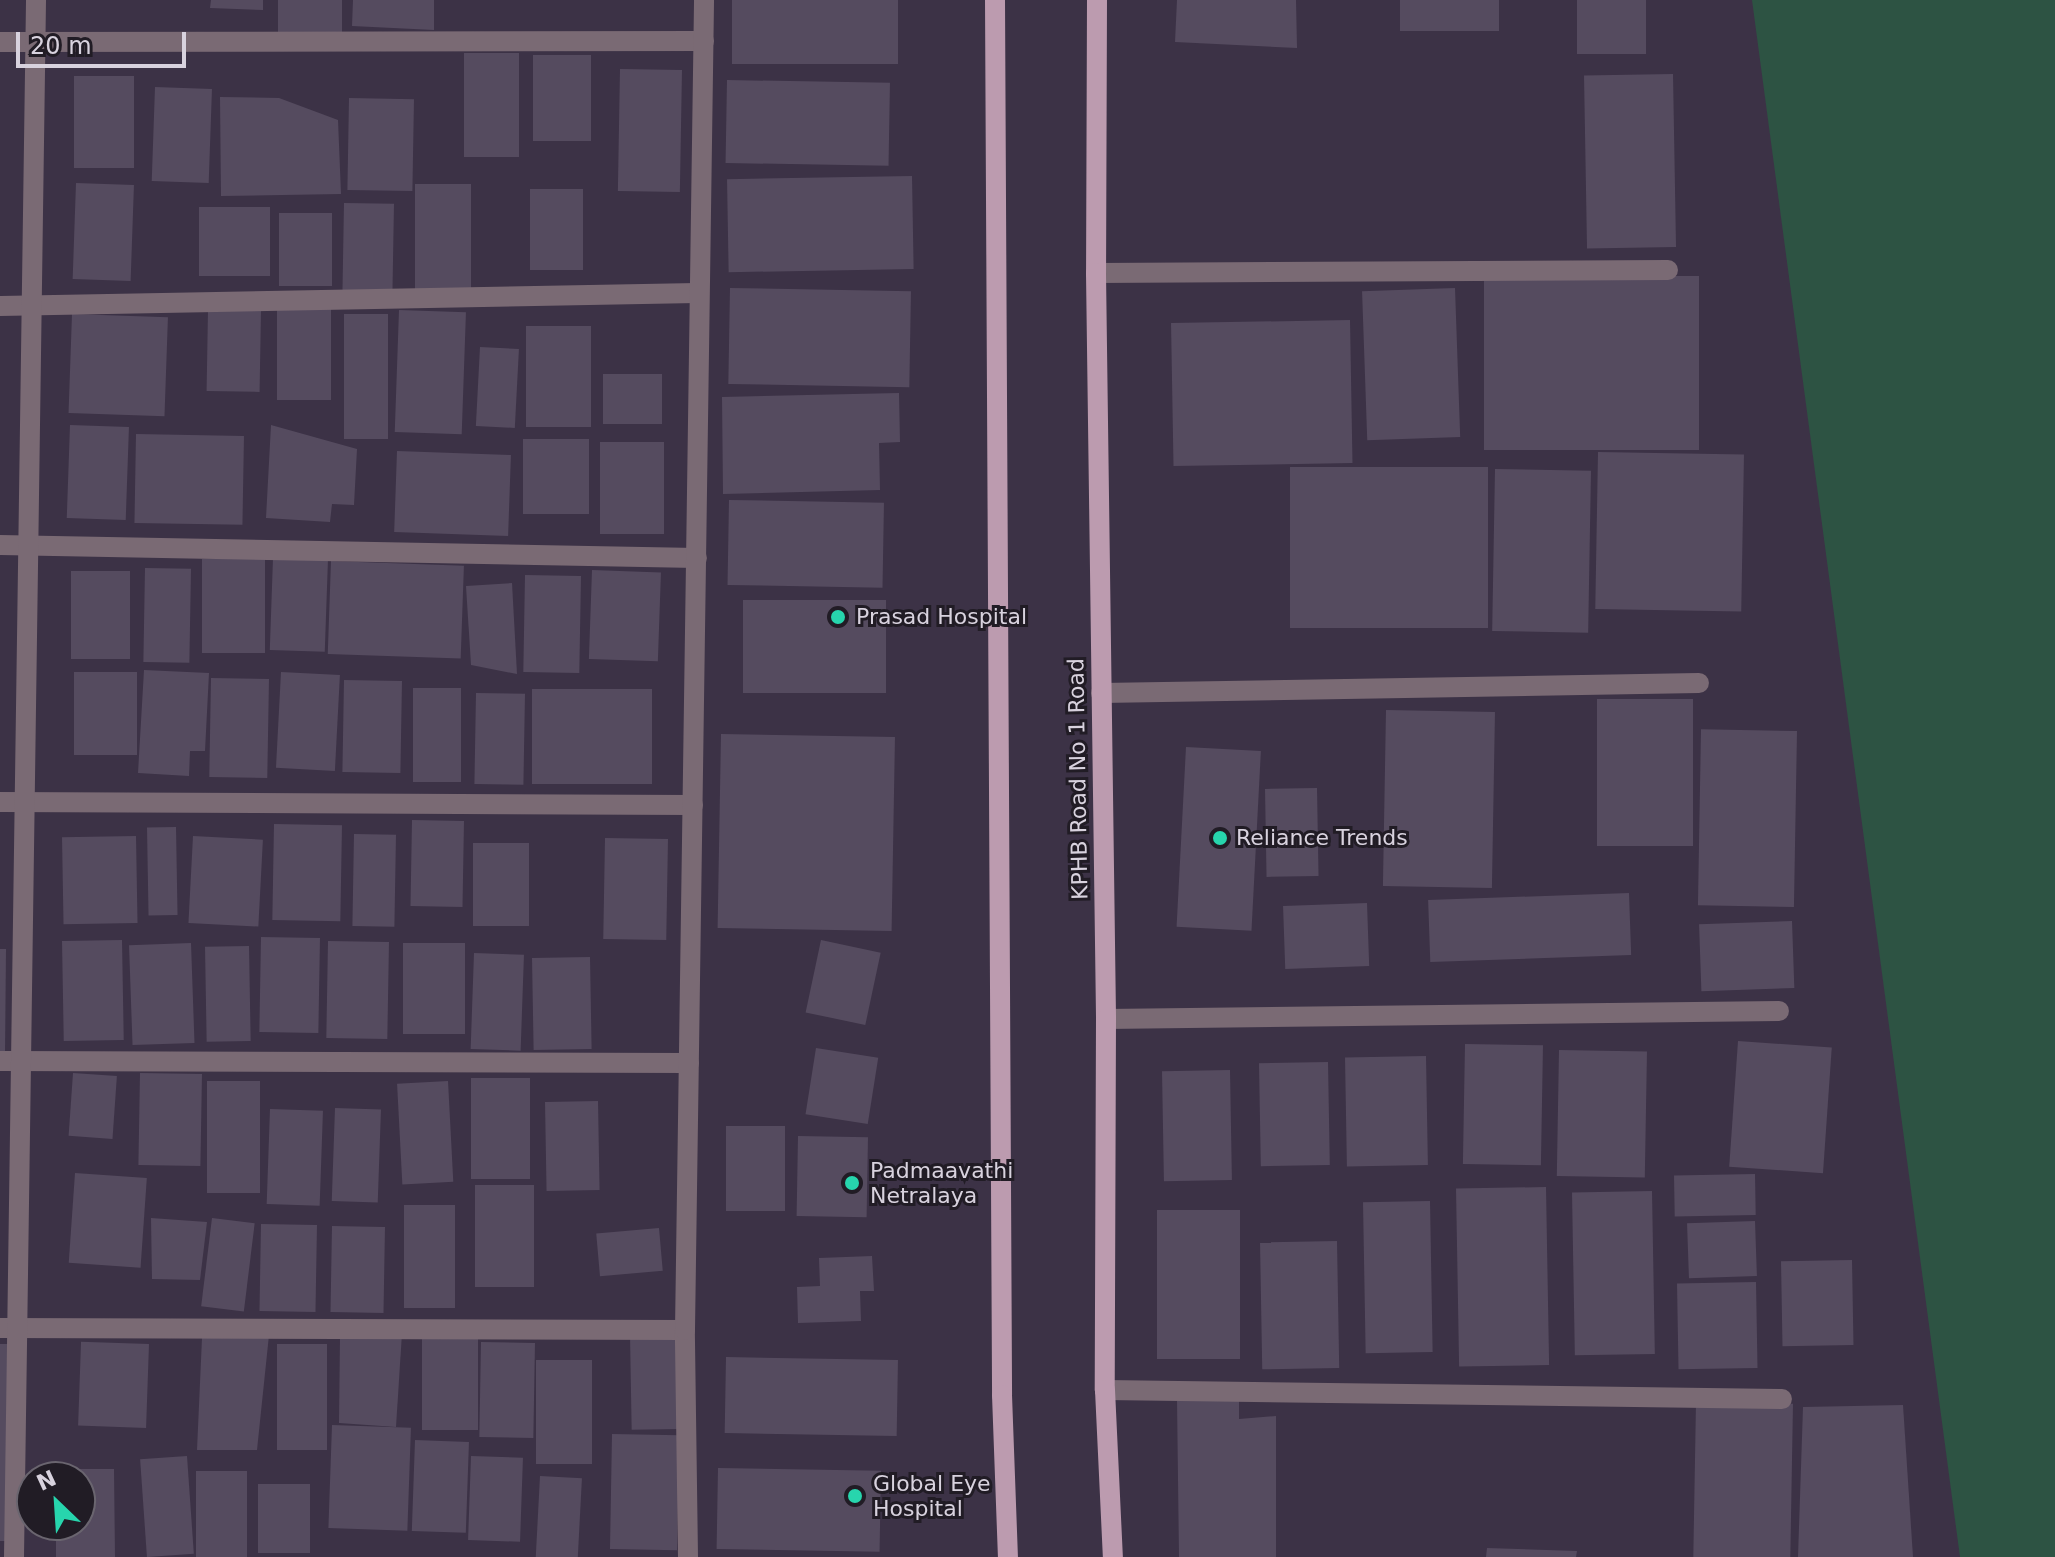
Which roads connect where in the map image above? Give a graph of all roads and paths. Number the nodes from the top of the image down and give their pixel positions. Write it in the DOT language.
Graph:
graph roads {
  1 [pos="36,0"];
  2 [pos="704,0"];
  3 [pos="995,0"];
  4 [pos="1097,0"];
  5 [pos="704,41"];
  6 [pos="0,42"];
  7 [pos="36,43"];
  8 [pos="1668,270"];
  9 [pos="1096,273"];
  10 [pos="697,293"];
  11 [pos="0,306"];
  12 [pos="33,307"];
  13 [pos="0,545"];
  14 [pos="27,545"];
  15 [pos="697,558"];
  16 [pos="1699,683"];
  17 [pos="1101,693"];
  18 [pos="0,802"];
  19 [pos="24,802"];
  20 [pos="693,805"];
  21 [pos="1779,1011"];
  22 [pos="1106,1019"];
  23 [pos="10,1061"];
  24 [pos="689,1063"];
  25 [pos="8,1328"];
  26 [pos="685,1330"];
  27 [pos="1105,1390"];
  28 [pos="1782,1399"];
  29 [pos="14,1557"];
  30 [pos="688,1557"];
  31 [pos="1008,1557"];
  32 [pos="1113,1557"];
  1 -- 7 [label="street"];
  2 -- 5 [label="street"];
  3 -- 31 [label="main road"];
  4 -- 9 [label="main road, KPHB Road No 1 Road"];
  5 -- 7 [label="street"];
  5 -- 10 [label="street"];
  6 -- 7 [label="street"];
  7 -- 12 [label="street"];
  8 -- 9 [label="street"];
  9 -- 17 [label="main road, KPHB Road No 1 Road"];
  10 -- 12 [label="street"];
  10 -- 15 [label="street"];
  11 -- 12 [label="street"];
  12 -- 14 [label="street"];
  13 -- 14 [label="street"];
  14 -- 15 [label="street"];
  14 -- 19 [label="street"];
  15 -- 20 [label="street"];
  16 -- 17 [label="street"];
  17 -- 22 [label="main road, KPHB Road No 1 Road"];
  18 -- 19 [label="street"];
  19 -- 20 [label="street"];
  19 -- 23 [label="street"];
  20 -- 24 [label="street"];
  21 -- 22 [label="street"];
  22 -- 27 [label="main road, KPHB Road No 1 Road"];
  23 -- 24 [label="street"];
  23 -- 25 [label="street"];
  24 -- 26 [label="street"];
  25 -- 26 [label="street"];
  25 -- 29 [label="street"];
  26 -- 30 [label="street"];
  27 -- 28 [label="street"];
  27 -- 32 [label="main road, KPHB Road No 1 Road"];
}
